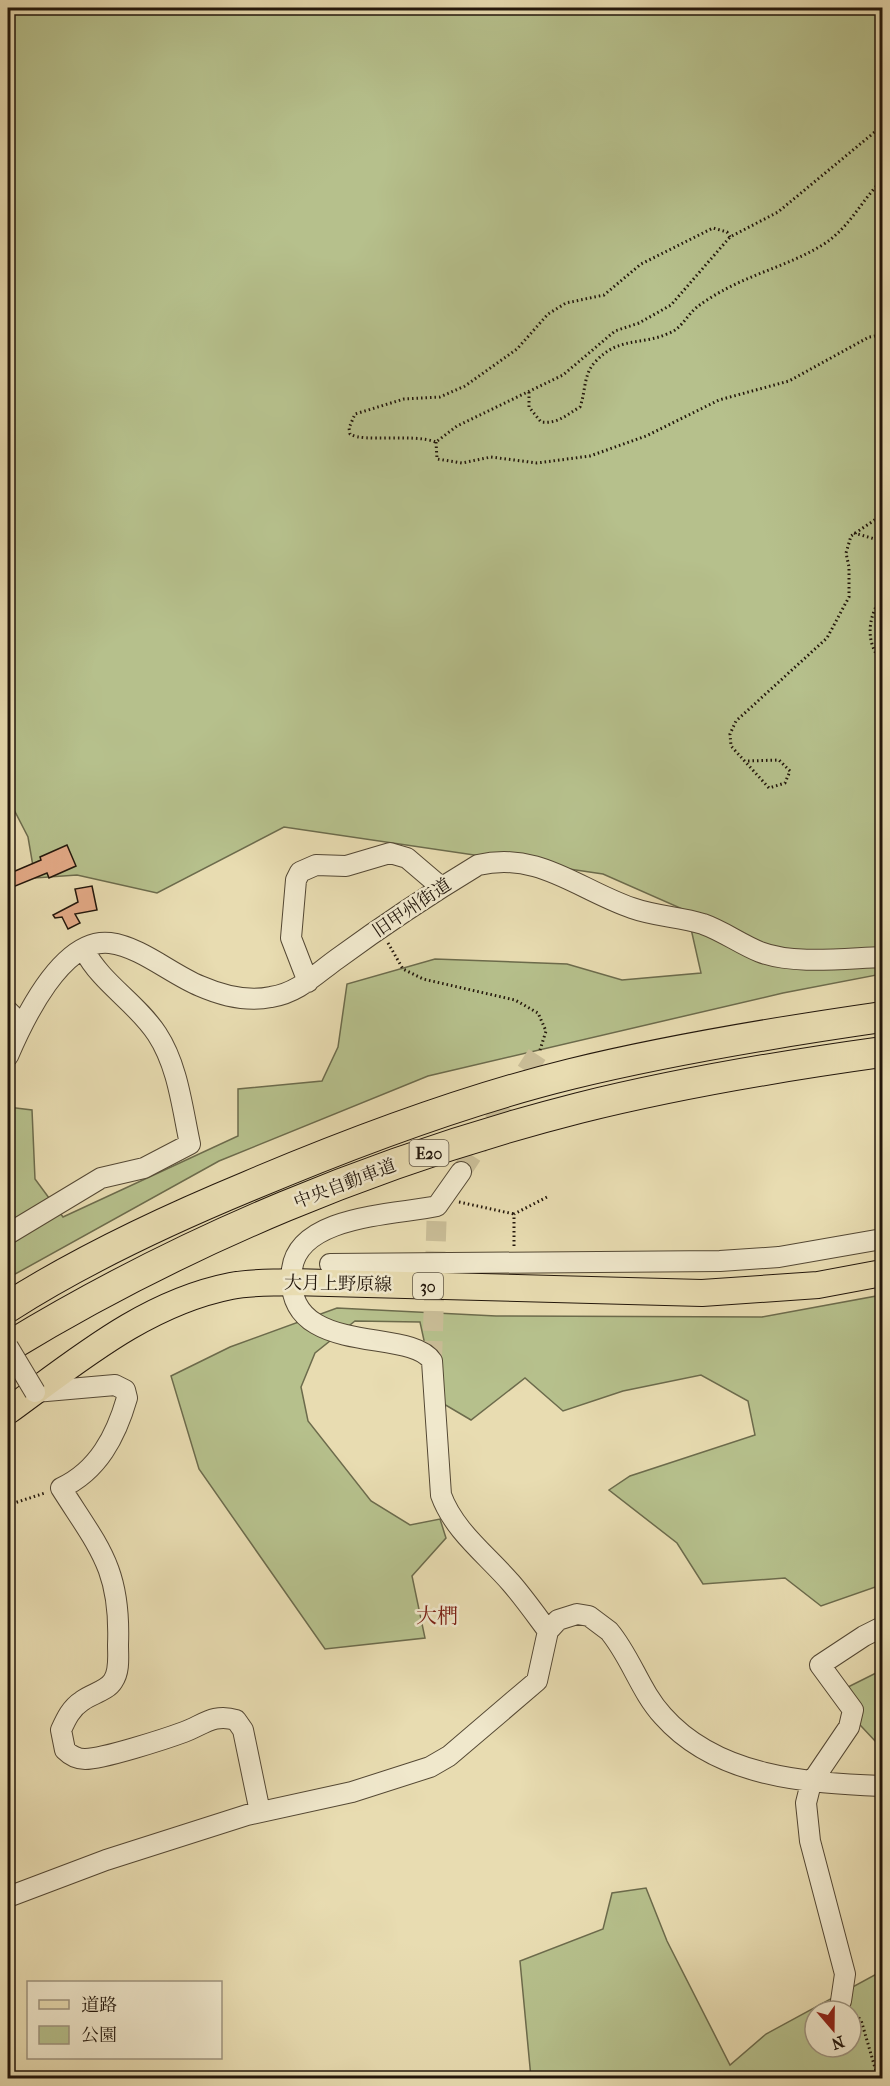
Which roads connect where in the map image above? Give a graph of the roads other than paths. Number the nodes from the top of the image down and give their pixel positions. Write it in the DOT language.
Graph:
graph roads {
  1 [pos="441,887"];
  2 [pos="84,950"];
  3 [pos="882,957"];
  4 [pos="308,982"];
  5 [pos="882,1017"];
  6 [pos="14,1018"];
  7 [pos="882,1052"];
  8 [pos="8,1056"];
  9 [pos="461,1172"];
  10 [pos="8,1234"];
  11 [pos="882,1239"];
  12 [pos="330,1264"];
  13 [pos="882,1273"];
  14 [pos="291,1282"];
  15 [pos="8,1307"];
  16 [pos="8,1347"];
  17 [pos="34,1392"];
  18 [pos="8,1411"];
  19 [pos="882,1627"];
  20 [pos="548,1631"];
  21 [pos="811,1783"];
  22 [pos="882,1786"];
  23 [pos="260,1812"];
  24 [pos="8,1897"];
  25 [pos="841,1999"];
  1 -- 3 [label="street, 旧甲州街道"];
  1 -- 4 [label="street, 旧甲州街道"];
  1 -- 4 [label="street"];
  2 -- 4 [label="street, 旧甲州街道"];
  2 -- 6 [label="street, 旧甲州街道"];
  2 -- 10 [label="street"];
  5 -- 15 [label="highway, 中央自動車道 / E20"];
  6 -- 8 [label="street, 旧甲州街道"];
  7 -- 16 [label="highway, 中央自動車道 / E20"];
  9 -- 14 [label="street"];
  11 -- 12 [label="street"];
  13 -- 14 [label="main road, 大月上野原線 / 30"];
  14 -- 17 [label="main road, 大月上野原線 / 30"];
  14 -- 20 [label="street"];
  16 -- 17 [label="street, bridge"];
  17 -- 18 [label="main road, 大月上野原線 / 30"];
  17 -- 23 [label="street"];
  19 -- 21 [label="street"];
  20 -- 21 [label="street"];
  20 -- 23 [label="street"];
  21 -- 22 [label="street"];
  21 -- 25 [label="street"];
  23 -- 24 [label="street"];
}
